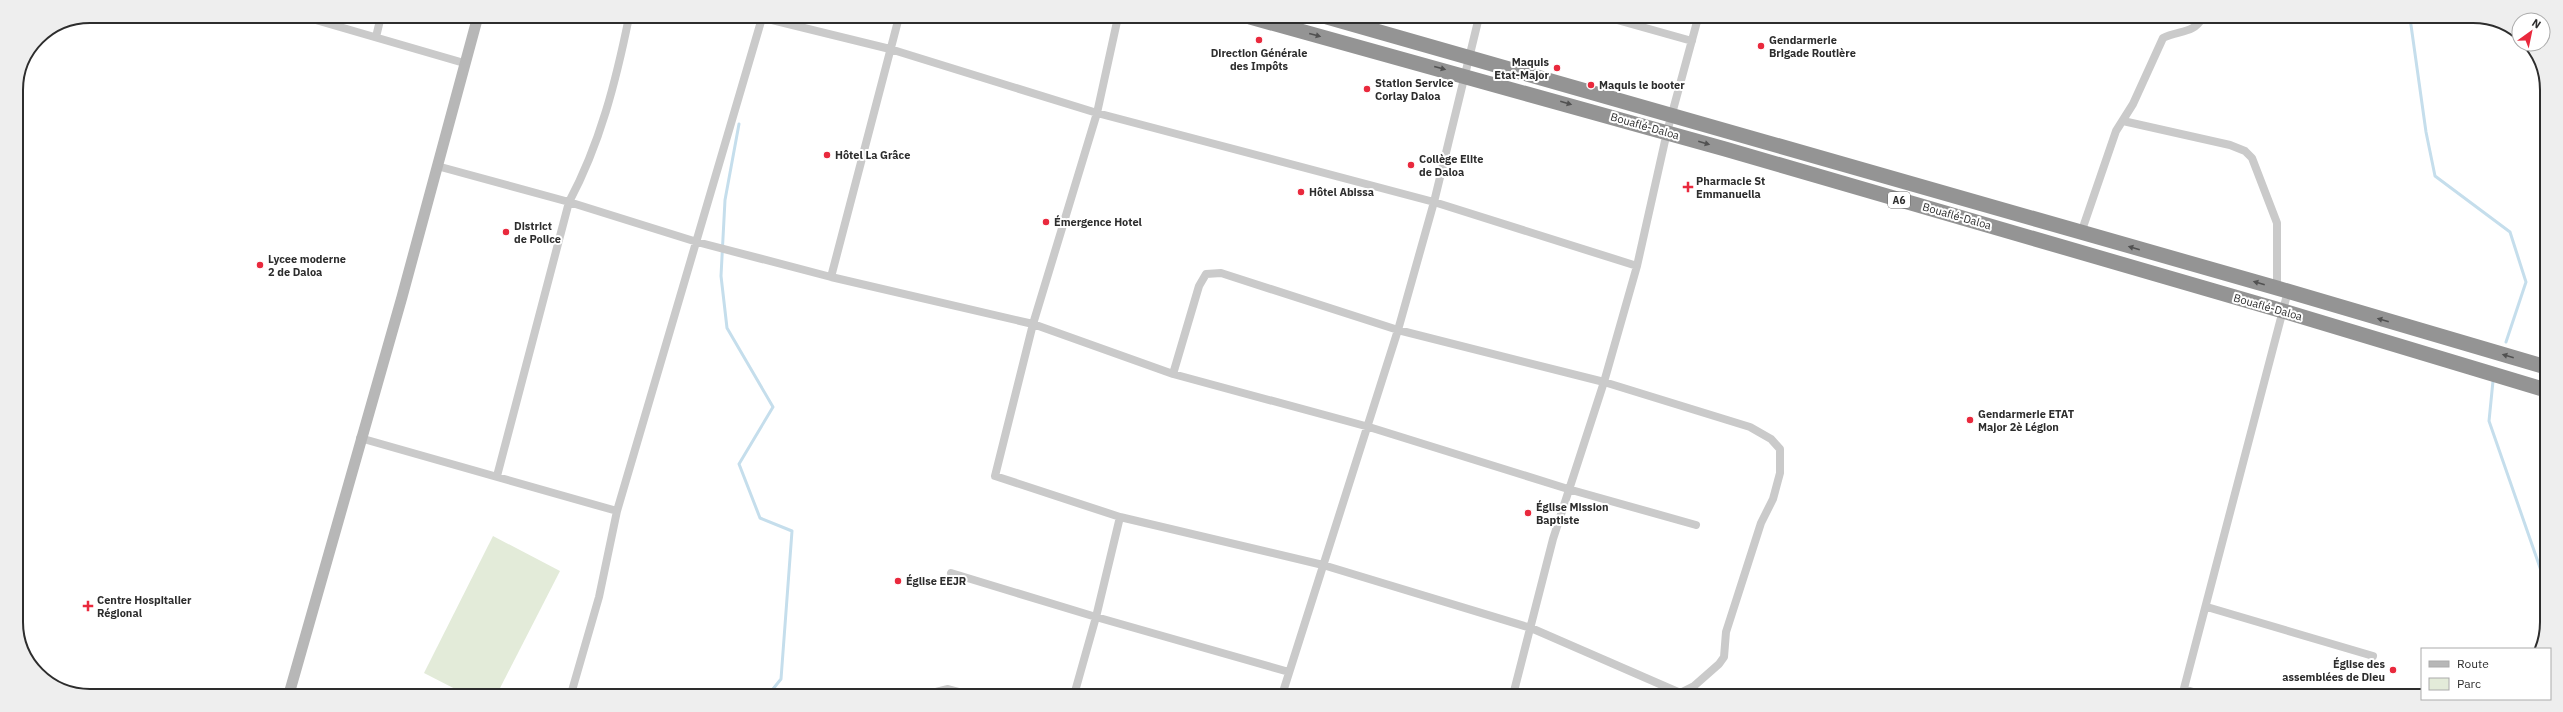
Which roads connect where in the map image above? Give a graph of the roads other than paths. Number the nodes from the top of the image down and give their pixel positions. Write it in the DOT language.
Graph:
graph roads {
  1 [pos="327,23"];
  2 [pos="379,23"];
  3 [pos="476,23"];
  4 [pos="628,23"];
  5 [pos="759,23"];
  6 [pos="785,23"];
  7 [pos="897,23"];
  8 [pos="1117,23"];
  9 [pos="1272,23"];
  10 [pos="1348,23"];
  11 [pos="1478,23"];
  12 [pos="1628,23"];
  13 [pos="1697,23"];
  14 [pos="2199,23"];
  15 [pos="376,37"];
  16 [pos="1692,41"];
  17 [pos="890,49"];
  18 [pos="1470,58"];
  19 [pos="464,63"];
  20 [pos="1466,75"];
  21 [pos="1097,113"];
  22 [pos="1671,116"];
  23 [pos="2123,121"];
  24 [pos="1667,132"];
  25 [pos="437,166"];
  26 [pos="569,202"];
  27 [pos="1434,202"];
  28 [pos="2081,233"];
  29 [pos="697,242"];
  30 [pos="1637,266"];
  31 [pos="832,277"];
  32 [pos="2282,290"];
  33 [pos="2283,311"];
  34 [pos="1033,324"];
  35 [pos="1398,330"];
  36 [pos="2540,365"];
  37 [pos="1173,374"];
  38 [pos="1604,382"];
  39 [pos="2540,388"];
  40 [pos="1368,427"];
  41 [pos="360,438"];
  42 [pos="496,476"];
  43 [pos="1568,489"];
  44 [pos="617,511"];
  45 [pos="1120,517"];
  46 [pos="1696,525"];
  47 [pos="1323,564"];
  48 [pos="951,573"];
  49 [pos="2207,607"];
  50 [pos="1096,617"];
  51 [pos="1531,628"];
  52 [pos="2372,656"];
  53 [pos="1289,672"];
  54 [pos="290,689"];
  55 [pos="572,689"];
  56 [pos="1076,689"];
  57 [pos="1284,689"];
  58 [pos="1515,689"];
  59 [pos="1671,689"];
  60 [pos="1690,689"];
  61 [pos="2184,689"];
  1 -- 15 [label="street"];
  2 -- 15 [label="street"];
  3 -- 19 [label="street"];
  4 -- 26 [label="street"];
  5 -- 29 [label="street"];
  6 -- 17 [label="street"];
  7 -- 17 [label="street"];
  8 -- 21 [label="street"];
  9 -- 20 [label="highway, Bouaflé-Daloa / A6, one-way"];
  10 -- 18 [label="highway, Bouaflé-Daloa / A6"];
  11 -- 18 [label="street"];
  12 -- 16 [label="street"];
  13 -- 16 [label="street"];
  14 -- 23 [label="street"];
  15 -- 19 [label="street"];
  16 -- 22 [label="street"];
  17 -- 21 [label="street"];
  17 -- 31 [label="street"];
  18 -- 20 [label="street"];
  18 -- 22 [label="highway, Bouaflé-Daloa / A6"];
  19 -- 25 [label="street"];
  20 -- 24 [label="highway, Bouaflé-Daloa / A6, one-way"];
  20 -- 27 [label="street"];
  21 -- 27 [label="street"];
  21 -- 34 [label="street"];
  22 -- 24 [label="street"];
  22 -- 28 [label="highway, Bouaflé-Daloa / A6"];
  23 -- 28 [label="street"];
  23 -- 32 [label="street"];
  24 -- 30 [label="street"];
  24 -- 33 [label="highway, Bouaflé-Daloa / A6, one-way"];
  25 -- 26 [label="street"];
  25 -- 41 [label="street"];
  26 -- 29 [label="street"];
  26 -- 42 [label="street"];
  27 -- 30 [label="street"];
  27 -- 35 [label="street"];
  32 -- 28 [label="highway, Bouaflé-Daloa / A6, one-way"];
  29 -- 31 [label="street"];
  29 -- 44 [label="street"];
  30 -- 38 [label="street"];
  31 -- 34 [label="street"];
  32 -- 33 [label="street"];
  36 -- 32 [label="highway, Bouaflé-Daloa / A6, one-way"];
  33 -- 39 [label="highway, Bouaflé-Daloa / A6"];
  33 -- 49 [label="street"];
  34 -- 37 [label="street"];
  34 -- 45 [label="street"];
  35 -- 37 [label="street"];
  35 -- 38 [label="street"];
  35 -- 40 [label="street"];
  37 -- 40 [label="street"];
  38 -- 43 [label="street"];
  38 -- 60 [label="street"];
  40 -- 43 [label="street"];
  40 -- 47 [label="street"];
  41 -- 42 [label="street"];
  41 -- 54 [label="street"];
  42 -- 44 [label="street"];
  43 -- 46 [label="street"];
  43 -- 51 [label="street"];
  44 -- 55 [label="street"];
  45 -- 47 [label="street"];
  45 -- 50 [label="street"];
  47 -- 51 [label="street"];
  47 -- 53 [label="street"];
  48 -- 50 [label="street"];
  49 -- 52 [label="street"];
  49 -- 61 [label="street"];
  50 -- 53 [label="street"];
  50 -- 56 [label="street"];
  51 -- 58 [label="street"];
  51 -- 59 [label="street"];
  53 -- 57 [label="street"];
}
